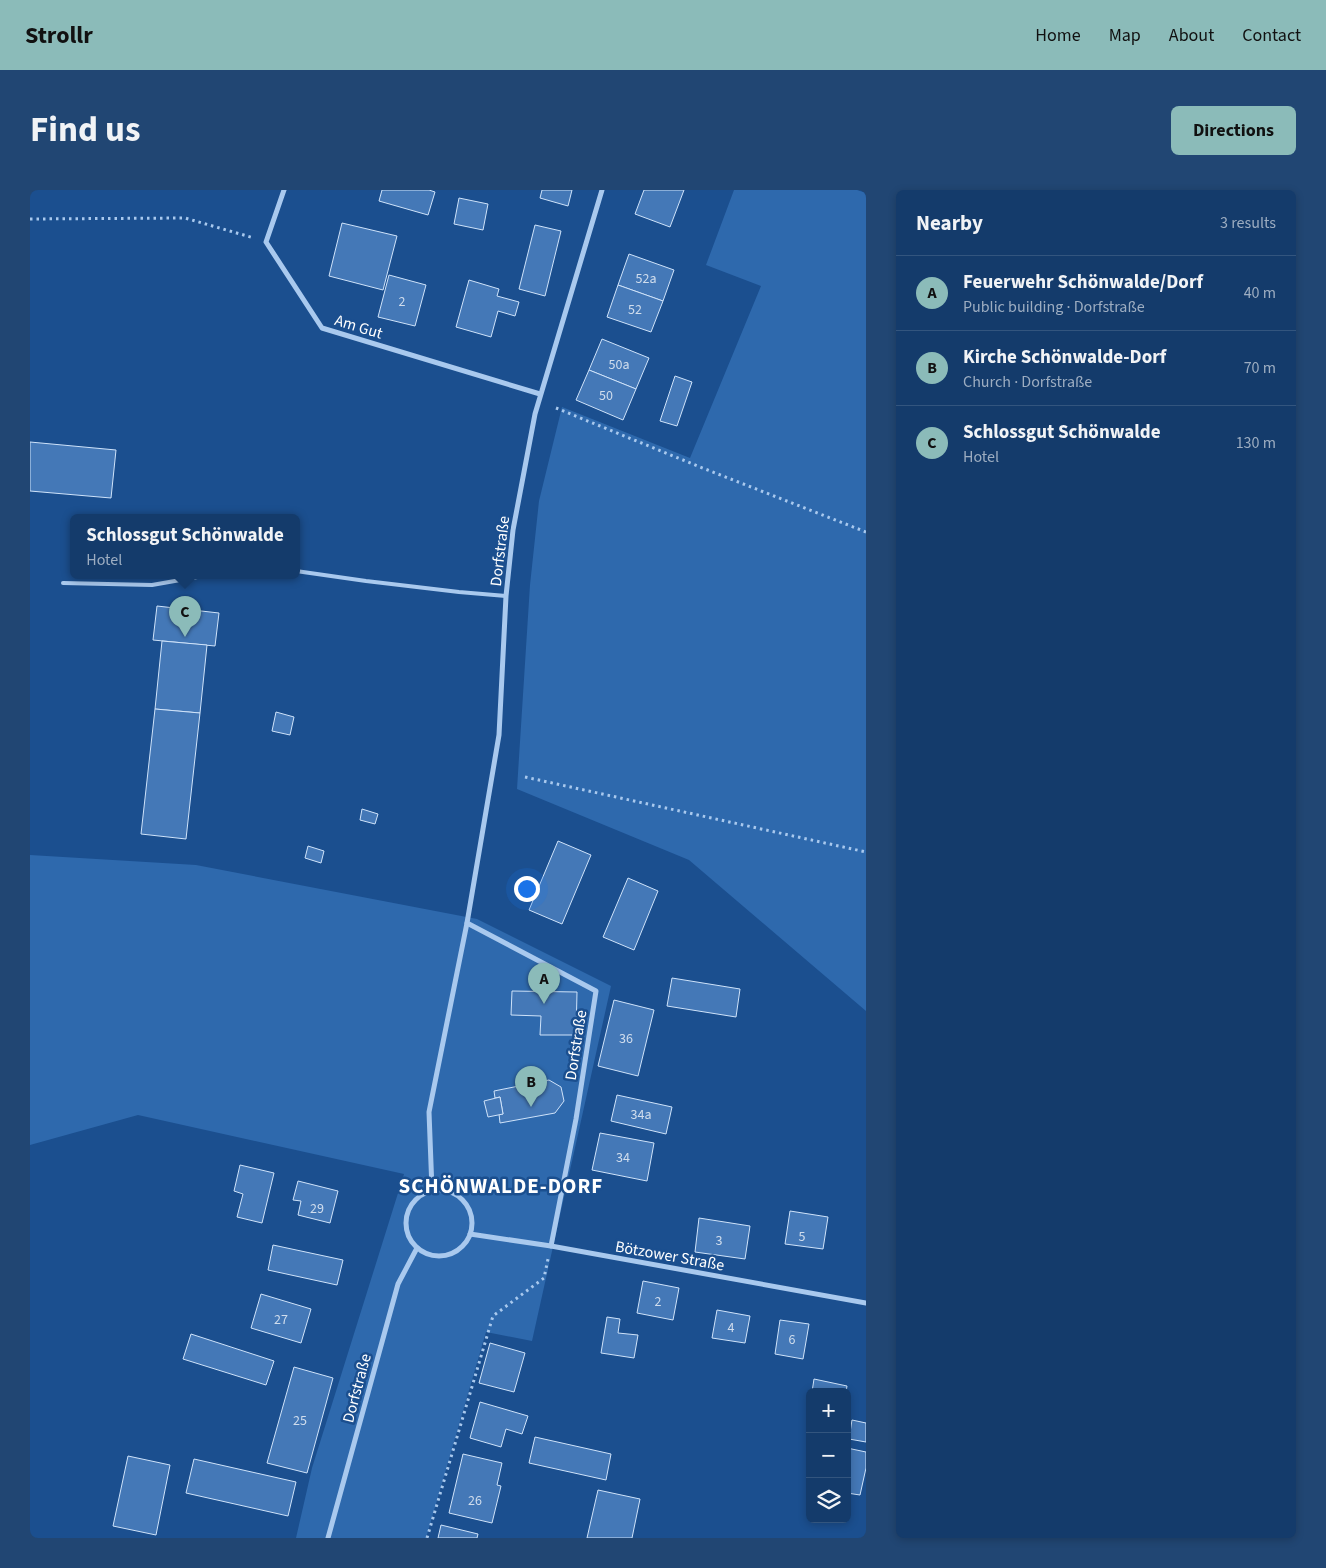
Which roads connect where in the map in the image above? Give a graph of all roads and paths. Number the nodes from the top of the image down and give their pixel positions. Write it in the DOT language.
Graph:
graph roads {
  1 [pos="284,190"];
  2 [pos="602,190"];
  3 [pos="30,219"];
  4 [pos="266,242"];
  5 [pos="540,394"];
  6 [pos="556,408"];
  7 [pos="866,532"];
  8 [pos="300,572"];
  9 [pos="186,579"];
  10 [pos="63,583"];
  11 [pos="506,596"];
  12 [pos="525,778"];
  13 [pos="866,852"];
  14 [pos="466,923"];
  15 [pos="432,1190"];
  16 [pos="470,1234"];
  17 [pos="551,1246"];
  18 [pos="417,1248"];
  19 [pos="866,1303"];
  20 [pos="328,1538"];
  21 [pos="427,1538"];
  1 -- 4 [label="street"];
  2 -- 5 [label="street, Dorfstraße"];
  3 -- 4 [label="path"];
  4 -- 5 [label="street, Am Gut"];
  5 -- 11 [label="street, Dorfstraße"];
  6 -- 7 [label="path"];
  8 -- 11 [label="lane"];
  9 -- 10 [label="lane"];
  11 -- 14 [label="street, Dorfstraße"];
  12 -- 13 [label="path"];
  14 -- 15 [label="street, Dorfstraße"];
  14 -- 17 [label="street, Dorfstraße"];
  15 -- 16 [label="street"];
  15 -- 18 [label="street"];
  16 -- 17 [label="street, Bötzower Straße"];
  16 -- 18 [label="street"];
  17 -- 19 [label="street, Bötzower Straße"];
  17 -- 21 [label="path"];
  18 -- 20 [label="street, Dorfstraße"];
}
